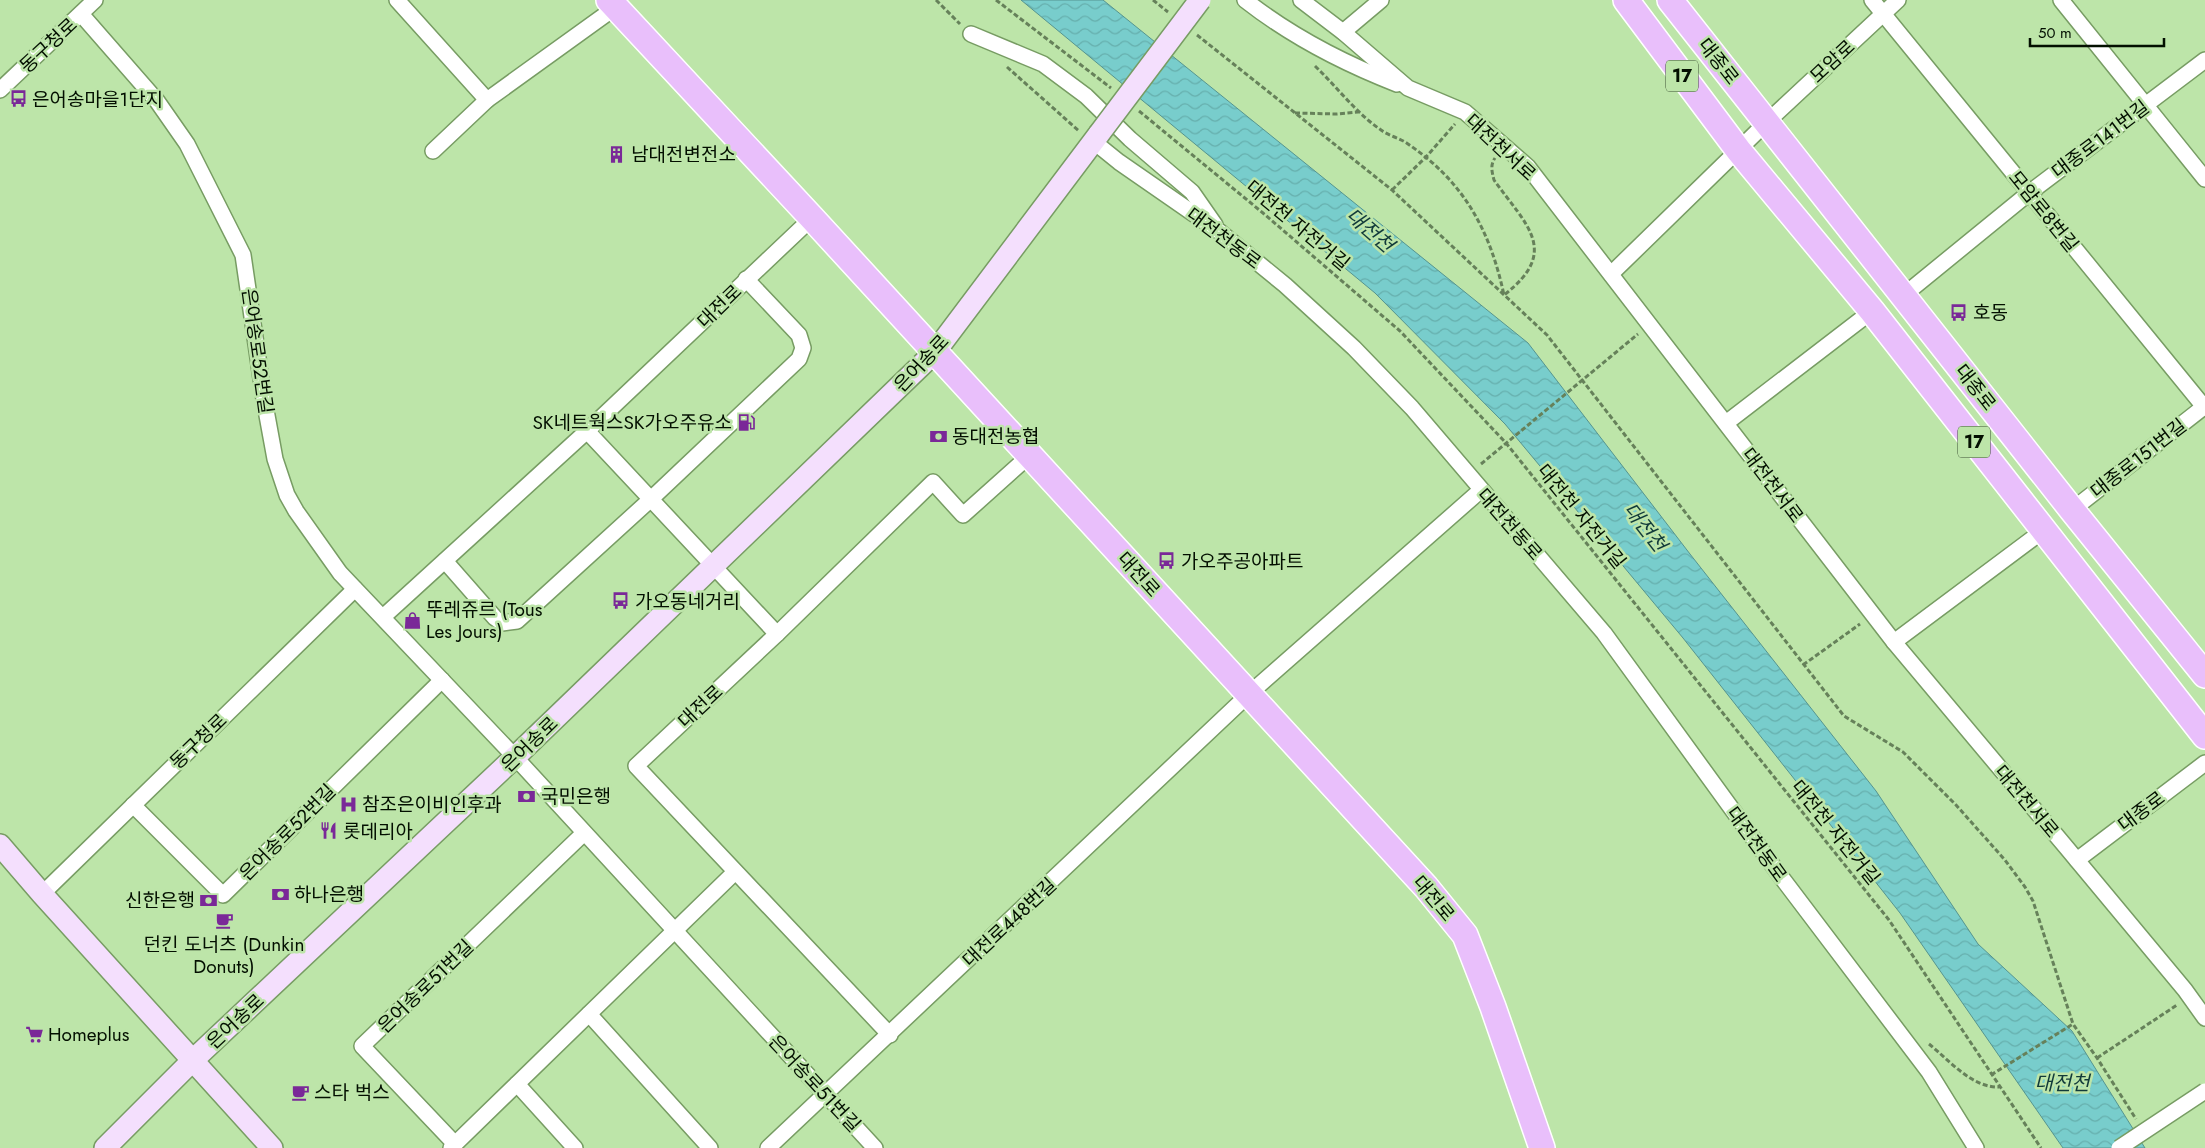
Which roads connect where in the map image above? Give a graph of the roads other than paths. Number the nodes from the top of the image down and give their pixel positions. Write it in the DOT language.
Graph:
graph roads {
  1 [pos="95,0"];
  2 [pos="397,0"];
  3 [pos="1200,0"];
  4 [pos="1245,0"];
  5 [pos="1301,0"];
  6 [pos="1381,0"];
  7 [pos="1626,0"];
  8 [pos="1670,0"];
  9 [pos="1872,0"];
  10 [pos="1898,0"];
  11 [pos="2061,0"];
  12 [pos="612,4"];
  13 [pos="81,14"];
  14 [pos="1883,14"];
  15 [pos="1343,32"];
  16 [pos="971,34"];
  17 [pos="2205,60"];
  18 [pos="1408,88"];
  19 [pos="0,90"];
  20 [pos="487,100"];
  21 [pos="2146,105"];
  22 [pos="1767,122"];
  23 [pos="1096,138"];
  24 [pos="433,151"];
  25 [pos="1738,151"];
  26 [pos="2205,179"];
  27 [pos="2029,193"];
  28 [pos="812,218"];
  29 [pos="1220,232"];
  30 [pos="1611,274"];
  31 [pos="746,279"];
  32 [pos="1904,295"];
  33 [pos="1872,311"];
  34 [pos="935,352"];
  35 [pos="2205,407"];
  36 [pos="1726,423"];
  37 [pos="587,431"];
  38 [pos="1030,454"];
  39 [pos="1481,490"];
  40 [pos="650,499"];
  41 [pos="2072,510"];
  42 [pos="2044,530"];
  43 [pos="445,561"];
  44 [pos="714,566"];
  45 [pos="355,589"];
  46 [pos="383,617"];
  47 [pos="777,634"];
  48 [pos="1894,642"];
  49 [pos="2205,675"];
  50 [pos="442,680"];
  51 [pos="1249,694"];
  52 [pos="2205,736"];
  53 [pos="516,757"];
  54 [pos="2205,762"];
  55 [pos="133,805"];
  56 [pos="584,833"];
  57 [pos="0,845"];
  58 [pos="2077,860"];
  59 [pos="735,872"];
  60 [pos="42,894"];
  61 [pos="675,931"];
  62 [pos="589,1014"];
  63 [pos="2205,1018"];
  64 [pos="890,1035"];
  65 [pos="192,1061"];
  66 [pos="517,1084"];
  67 [pos="2205,1091"];
  68 [pos="826,1094"];
  69 [pos="453,1146"];
  70 [pos="105,1148"];
  71 [pos="272,1148"];
  72 [pos="575,1148"];
  73 [pos="710,1148"];
  74 [pos="768,1148"];
  75 [pos="875,1148"];
  76 [pos="1542,1148"];
  77 [pos="1976,1148"];
  78 [pos="2119,1148"];
  1 -- 13 [label="street, 동구청로"];
  2 -- 20 [label="street"];
  3 -- 23 [label="main road, 은어송로, bridge"];
  4 -- 18 [label="street"];
  5 -- 15 [label="street, 대전천서로"];
  6 -- 15 [label="street"];
  7 -- 25 [label="main road, 대종로 / 17"];
  8 -- 22 [label="main road, 대종로 / 17"];
  9 -- 14 [label="street, 모암로8번길"];
  10 -- 14 [label="street, 모암로"];
  11 -- 21 [label="street"];
  12 -- 20 [label="street, 대전로"];
  12 -- 28 [label="main road, 대전로"];
  13 -- 19 [label="street, 동구청로"];
  13 -- 45 [label="street, 은어송로52번길"];
  14 -- 22 [label="street, 모암로"];
  14 -- 27 [label="street, 모암로8번길"];
  15 -- 18 [label="street, 대전천서로"];
  16 -- 29 [label="street"];
  17 -- 21 [label="street, 대종로141번길"];
  18 -- 30 [label="street, 대전천서로"];
  20 -- 24 [label="street, 대전로"];
  21 -- 26 [label="street"];
  21 -- 27 [label="street, 대종로141번길"];
  22 -- 25 [label="street"];
  22 -- 32 [label="main road, 대종로 / 17"];
  23 -- 29 [label="street, 대전천동로"];
  23 -- 34 [label="main road, 은어송로"];
  25 -- 30 [label="street"];
  25 -- 33 [label="main road, 대종로 / 17"];
  27 -- 32 [label="street, 대종로141번길"];
  27 -- 35 [label="street, 모암로8번길"];
  28 -- 31 [label="street, 대전로"];
  28 -- 34 [label="main road, 대전로"];
  29 -- 39 [label="street, 대전천동로"];
  30 -- 36 [label="street, 대전천서로"];
  31 -- 37 [label="street, 대전로"];
  31 -- 40 [label="street"];
  32 -- 41 [label="main road, 대종로 / 17"];
  33 -- 36 [label="street"];
  33 -- 42 [label="main road, 대종로 / 17"];
  34 -- 38 [label="main road, 대전로"];
  34 -- 44 [label="main road, 은어송로"];
  35 -- 41 [label="street, 대종로151번길"];
  36 -- 48 [label="street, 대전천서로"];
  37 -- 40 [label="street"];
  37 -- 43 [label="street, 대전로"];
  38 -- 47 [label="street, 대전로"];
  38 -- 51 [label="main road, 대전로"];
  39 -- 51 [label="street"];
  39 -- 77 [label="street, 대전천동로"];
  40 -- 43 [label="street"];
  40 -- 44 [label="street"];
  41 -- 49 [label="main road, 대종로 / 17"];
  42 -- 48 [label="street"];
  42 -- 52 [label="main road, 대종로 / 17"];
  43 -- 46 [label="street, 대전로"];
  44 -- 47 [label="street"];
  44 -- 53 [label="main road, 은어송로"];
  45 -- 46 [label="street, 은어송로52번길"];
  45 -- 55 [label="street, 동구청로"];
  46 -- 50 [label="street, 은어송로52번길"];
  47 -- 59 [label="street, 대전로"];
  48 -- 58 [label="street, 대전천서로"];
  50 -- 53 [label="street, 은어송로52번길"];
  50 -- 55 [label="street, 은어송로52번길"];
  51 -- 64 [label="street, 대전로448번길"];
  51 -- 76 [label="main road, 대전로"];
  53 -- 56 [label="street, 은어송로51번길"];
  53 -- 65 [label="main road, 은어송로"];
  54 -- 58 [label="street, 대종로"];
  55 -- 60 [label="street, 동구청로"];
  56 -- 61 [label="street, 은어송로51번길"];
  56 -- 69 [label="street, 은어송로51번길"];
  57 -- 60 [label="main road"];
  58 -- 63 [label="street, 대전천서로"];
  59 -- 61 [label="street, 은어송로51번길"];
  59 -- 64 [label="street, 대전로"];
  60 -- 65 [label="main road"];
  61 -- 62 [label="street, 은어송로51번길"];
  61 -- 68 [label="street, 은어송로51번길"];
  62 -- 66 [label="street, 은어송로51번길"];
  62 -- 73 [label="street"];
  64 -- 68 [label="street, 대전로448번길"];
  65 -- 70 [label="main road, 은어송로"];
  65 -- 71 [label="main road"];
  66 -- 69 [label="street, 은어송로51번길"];
  66 -- 72 [label="street"];
  67 -- 78 [label="street, bridge"];
  68 -- 74 [label="street, 대전로448번길"];
  68 -- 75 [label="street, 은어송로51번길"];
}
